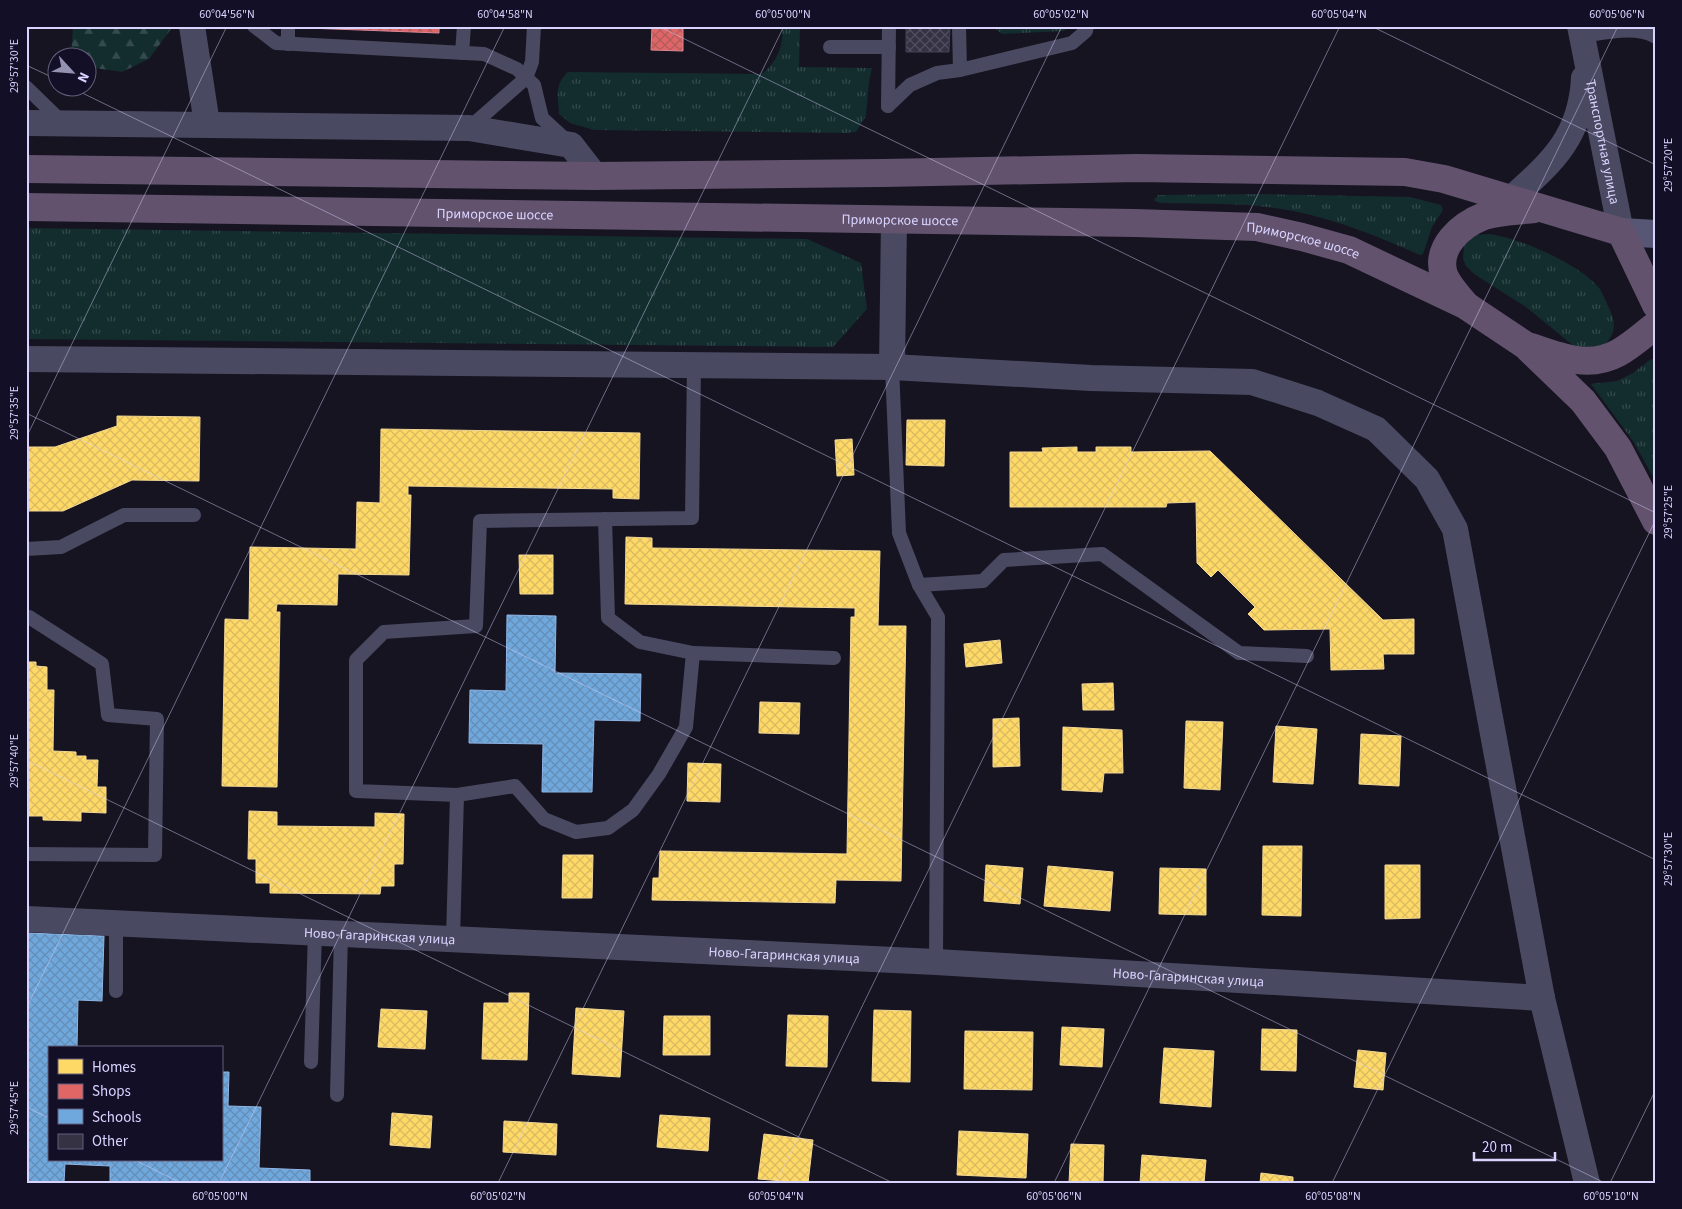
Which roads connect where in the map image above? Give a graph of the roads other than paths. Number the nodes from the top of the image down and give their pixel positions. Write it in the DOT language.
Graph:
graph roads {
  1 [pos="192,26"];
  2 [pos="254,26"];
  3 [pos="288,26"];
  4 [pos="464,26"];
  5 [pos="534,26"];
  6 [pos="889,26"];
  7 [pos="959,26"];
  8 [pos="1087,26"];
  9 [pos="1656,37"];
  10 [pos="1582,38"];
  11 [pos="288,44"];
  12 [pos="830,46"];
  13 [pos="889,47"];
  14 [pos="462,53"];
  15 [pos="960,70"];
  16 [pos="526,78"];
  17 [pos="26,87"];
  18 [pos="26,123"];
  19 [pos="63,123"];
  20 [pos="207,124"];
  21 [pos="469,128"];
  22 [pos="572,144"];
  23 [pos="26,169"];
  24 [pos="595,176"];
  25 [pos="1512,198"];
  26 [pos="26,207"];
  27 [pos="1544,208"];
  28 [pos="894,220"];
  29 [pos="1621,232"];
  30 [pos="1656,234"];
  31 [pos="1465,304"];
  32 [pos="1656,305"];
  33 [pos="1656,325"];
  34 [pos="1525,345"];
  35 [pos="26,359"];
  36 [pos="694,365"];
  37 [pos="892,367"];
  38 [pos="194,515"];
  39 [pos="605,519"];
  40 [pos="1656,521"];
  41 [pos="26,549"];
  42 [pos="919,585"];
  43 [pos="26,617"];
  44 [pos="693,653"];
  45 [pos="1307,656"];
  46 [pos="834,658"];
  47 [pos="457,795"];
  48 [pos="26,854"];
  49 [pos="26,918"];
  50 [pos="116,923"];
  51 [pos="315,932"];
  52 [pos="341,934"];
  53 [pos="453,939"];
  54 [pos="936,962"];
  55 [pos="116,991"];
  56 [pos="1542,998"];
  57 [pos="310,1062"];
  58 [pos="337,1095"];
  59 [pos="1587,1183"];
  1 -- 20 [label="street"];
  2 -- 11 [label="lane"];
  3 -- 11 [label="lane"];
  4 -- 14 [label="lane"];
  5 -- 16 [label="lane"];
  6 -- 13 [label="lane"];
  7 -- 15 [label="lane"];
  8 -- 15 [label="lane"];
  9 -- 10 [label="lane"];
  10 -- 25 [label="street, Транспортная улица"];
  10 -- 29 [label="street, Транспортная улица"];
  11 -- 14 [label="lane"];
  12 -- 13 [label="lane"];
  13 -- 15 [label="lane"];
  14 -- 16 [label="lane"];
  16 -- 21 [label="lane"];
  16 -- 22 [label="lane"];
  17 -- 19 [label="lane"];
  18 -- 19 [label="street"];
  19 -- 20 [label="street"];
  20 -- 21 [label="street"];
  21 -- 22 [label="street"];
  22 -- 24 [label="street"];
  23 -- 24 [label="highway"];
  24 -- 25 [label="highway"];
  25 -- 27 [label="highway"];
  26 -- 28 [label="highway, Приморское шоссе"];
  27 -- 29 [label="highway"];
  27 -- 31 [label="highway"];
  28 -- 31 [label="highway, Приморское шоссе"];
  28 -- 37 [label="street"];
  29 -- 30 [label="main road"];
  29 -- 32 [label="highway"];
  31 -- 34 [label="highway, Приморское шоссе"];
  33 -- 34 [label="highway"];
  34 -- 40 [label="highway, Приморское шоссе"];
  35 -- 36 [label="street"];
  36 -- 37 [label="street"];
  36 -- 39 [label="lane"];
  37 -- 42 [label="lane"];
  37 -- 56 [label="street"];
  38 -- 41 [label="lane"];
  39 -- 44 [label="lane"];
  39 -- 47 [label="lane"];
  42 -- 45 [label="lane"];
  42 -- 54 [label="lane"];
  43 -- 48 [label="lane"];
  44 -- 46 [label="lane"];
  44 -- 47 [label="lane"];
  47 -- 53 [label="lane"];
  49 -- 50 [label="street, Ново-Гагаринская улица"];
  50 -- 51 [label="street, Ново-Гагаринская улица"];
  50 -- 55 [label="lane"];
  51 -- 52 [label="street, Ново-Гагаринская улица"];
  51 -- 57 [label="lane"];
  52 -- 53 [label="street, Ново-Гагаринская улица"];
  52 -- 58 [label="lane"];
  53 -- 54 [label="street, Ново-Гагаринская улица"];
  54 -- 56 [label="street, Ново-Гагаринская улица"];
  56 -- 59 [label="street"];
}
